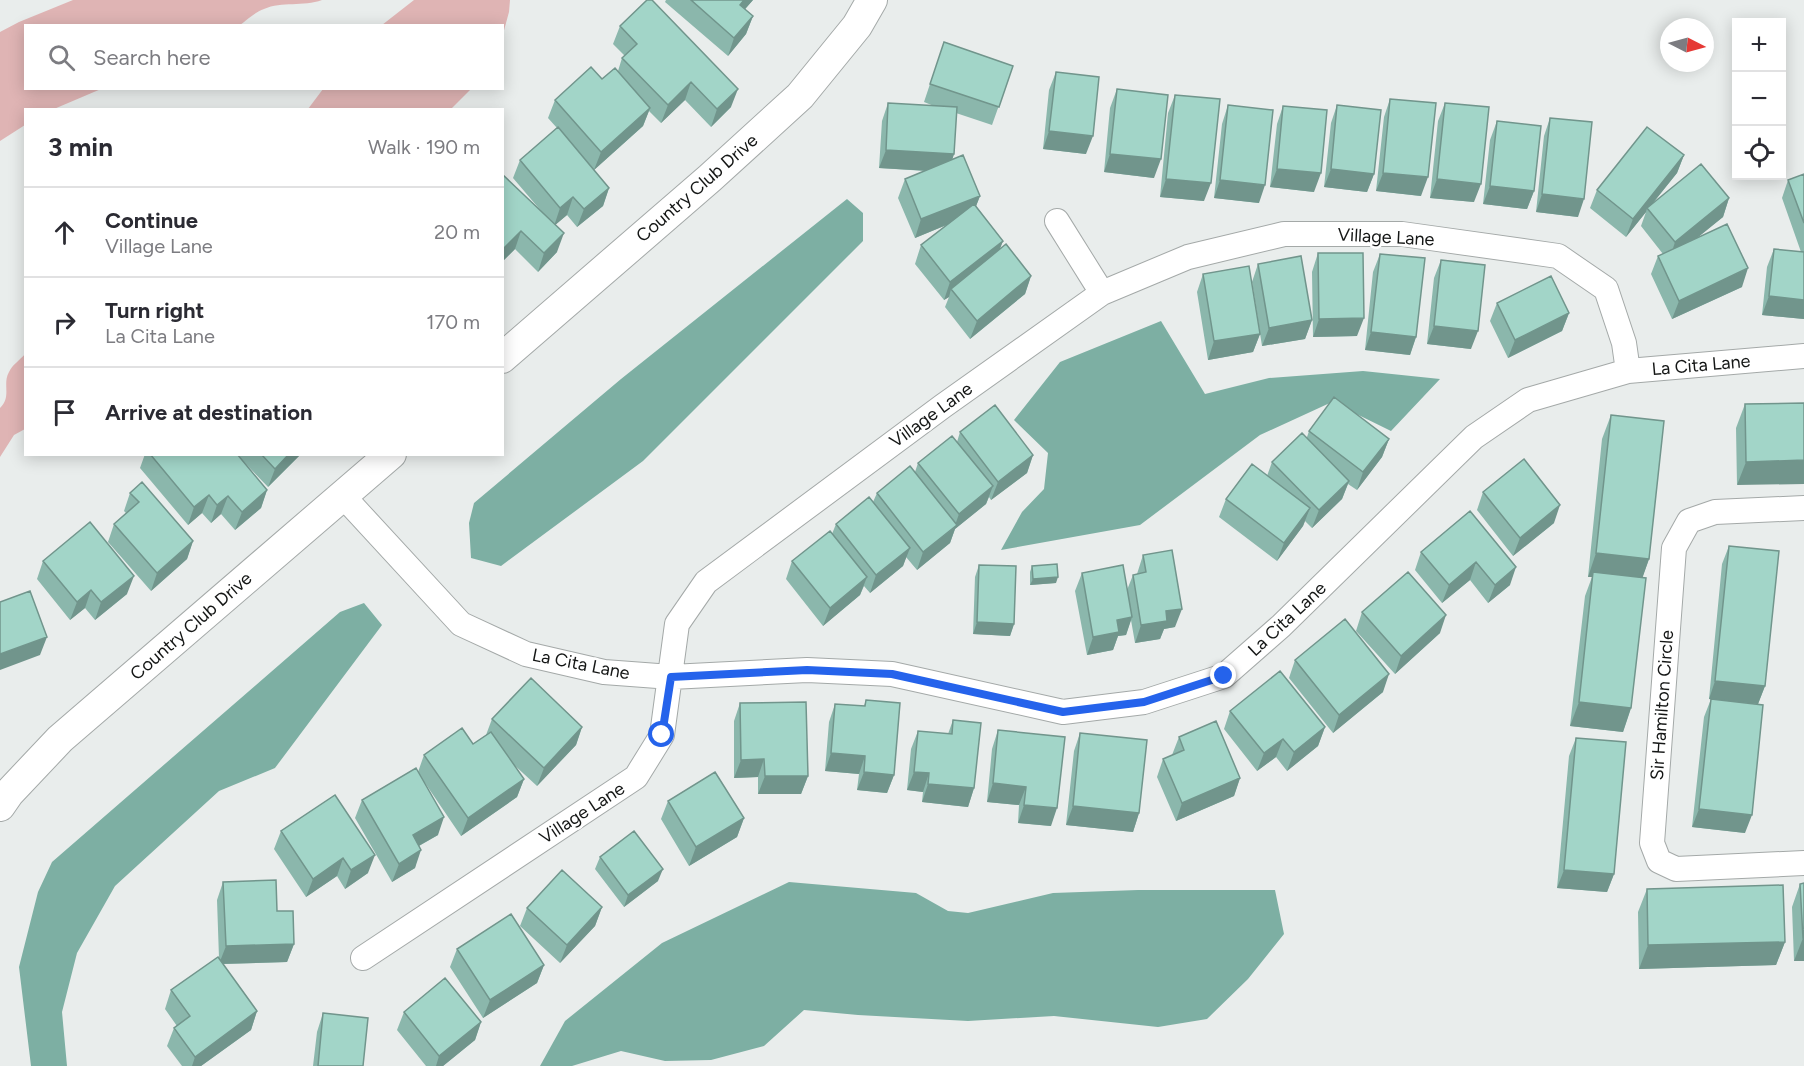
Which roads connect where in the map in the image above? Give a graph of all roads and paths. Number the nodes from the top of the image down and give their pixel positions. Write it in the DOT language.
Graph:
graph roads {
  1 [pos="872,0"];
  2 [pos="1058,221"];
  3 [pos="1102,293"];
  4 [pos="504,356"];
  5 [pos="1804,356"];
  6 [pos="1628,371"];
  7 [pos="389,456"];
  8 [pos="344,496"];
  9 [pos="1804,508"];
  10 [pos="671,677"];
  11 [pos="3,795"];
  12 [pos="1804,863"];
  13 [pos="363,958"];
  1 -- 4 [label="street, Country Club Drive"];
  2 -- 3 [label="street"];
  3 -- 6 [label="street, Village Lane"];
  3 -- 10 [label="street, Village Lane"];
  5 -- 6 [label="street, La Cita Lane"];
  6 -- 10 [label="street, La Cita Lane"];
  7 -- 8 [label="street, Country Club Drive"];
  8 -- 10 [label="street, La Cita Lane"];
  8 -- 11 [label="street, Country Club Drive"];
  9 -- 12 [label="street, Sir Hamilton Circle"];
  10 -- 13 [label="street, Village Lane"];
}
